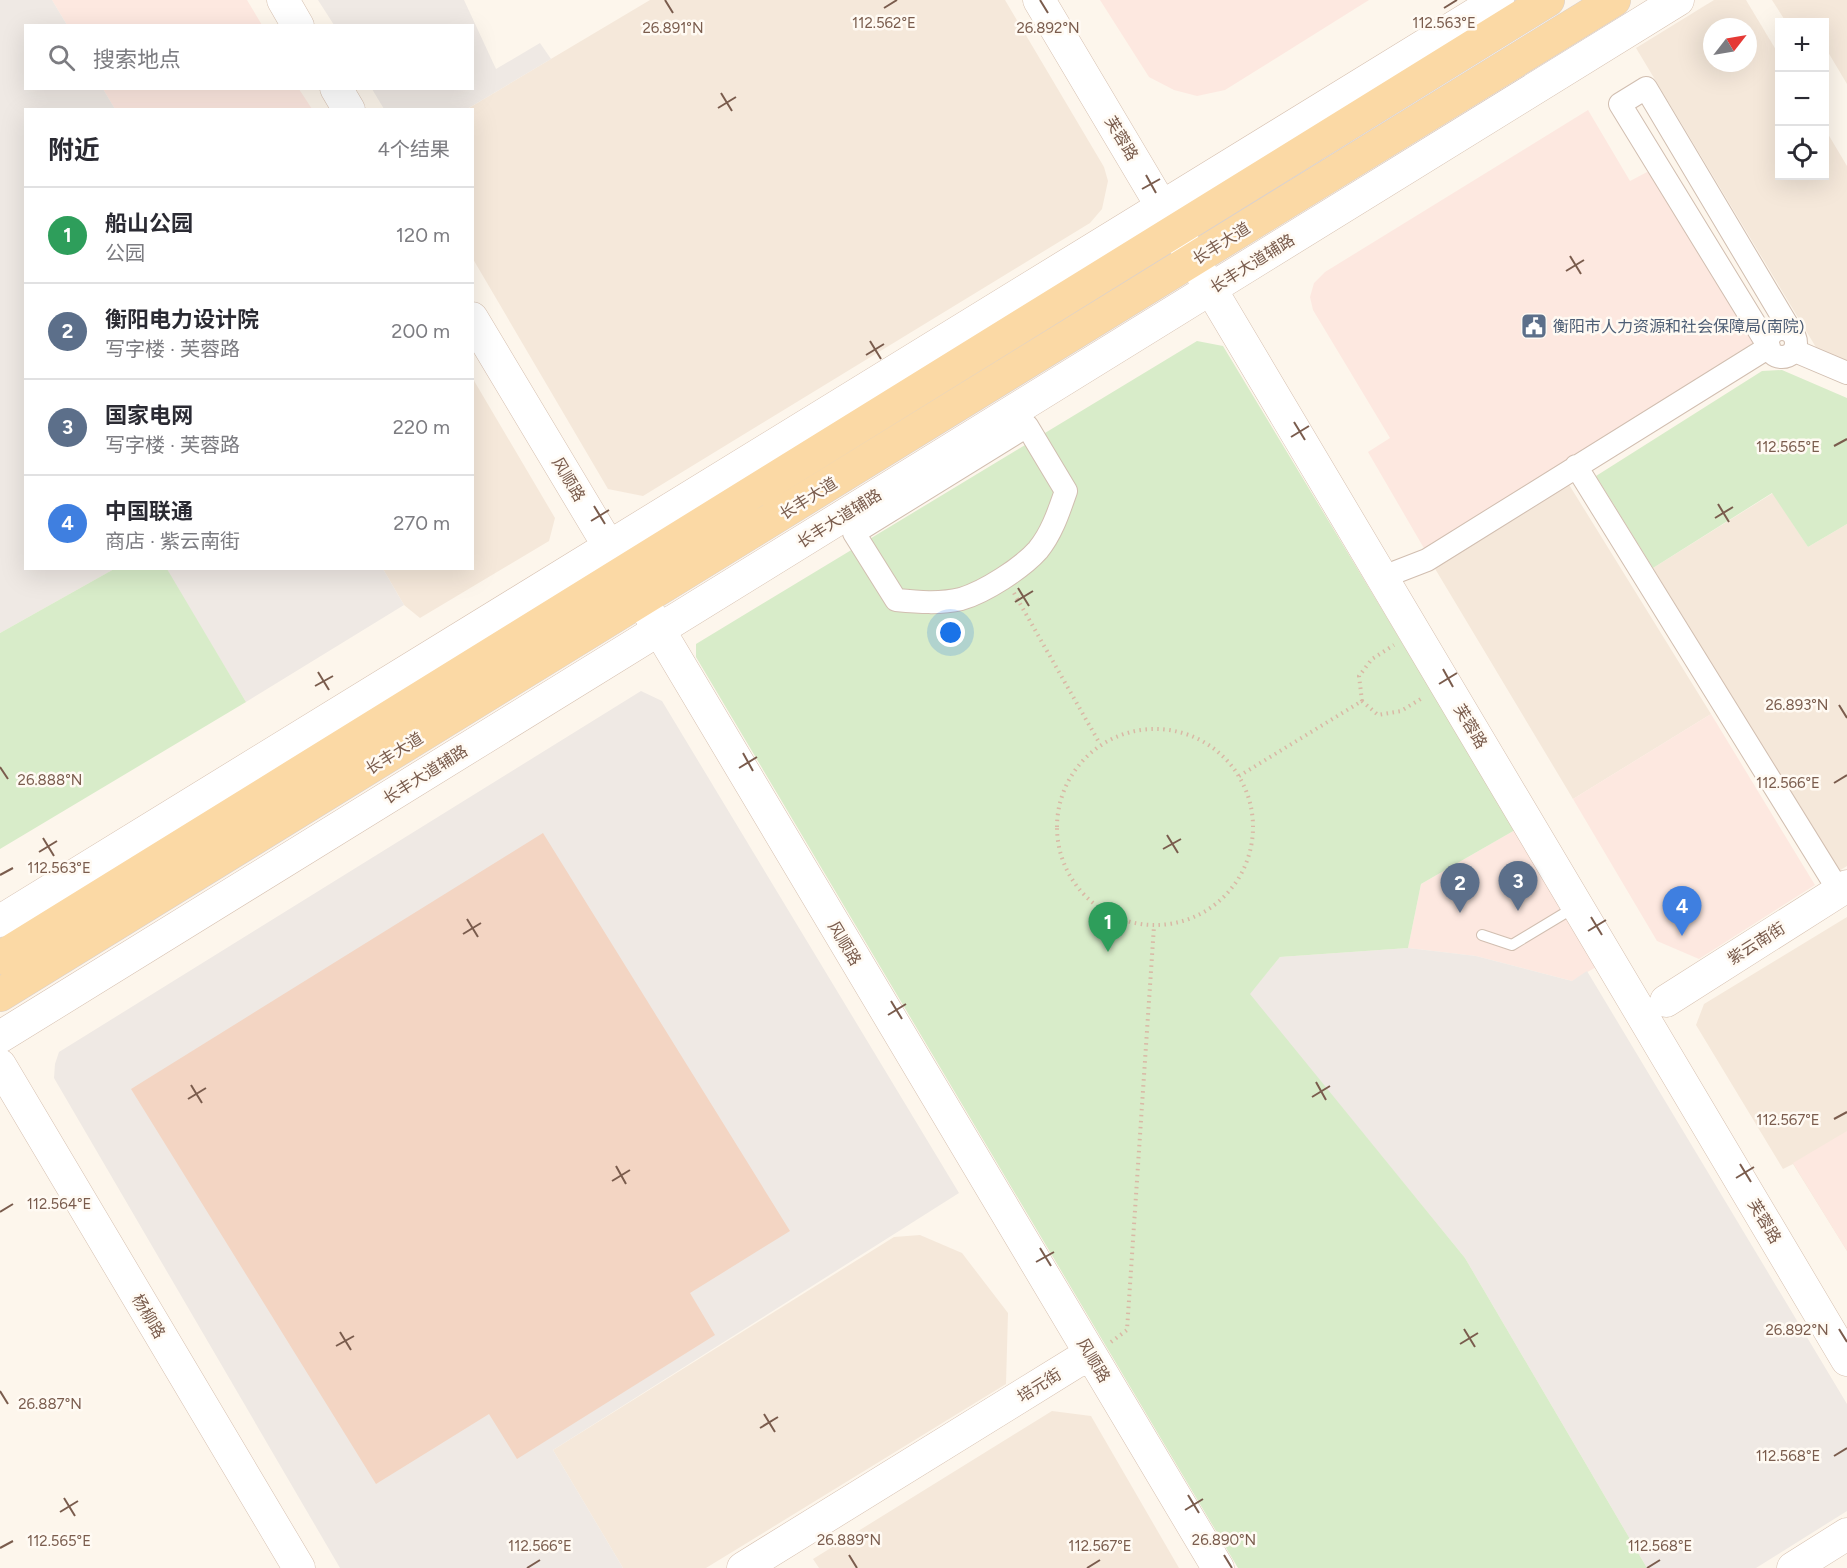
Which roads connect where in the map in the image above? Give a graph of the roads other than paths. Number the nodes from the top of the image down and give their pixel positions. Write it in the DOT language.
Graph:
graph roads {
  1 [pos="267,0"];
  2 [pos="283,0"];
  3 [pos="1040,0"];
  4 [pos="1057,0"];
  5 [pos="1498,0"];
  6 [pos="1548,0"];
  7 [pos="1614,0"];
  8 [pos="1678,0"];
  9 [pos="282,24"];
  10 [pos="297,24"];
  11 [pos="321,90"];
  12 [pos="337,90"];
  13 [pos="332,108"];
  14 [pos="347,108"];
  15 [pos="1175,214"];
  16 [pos="1200,256"];
  17 [pos="1217,285"];
  18 [pos="474,322"];
  19 [pos="1794,342"];
  20 [pos="1769,347"];
  21 [pos="474,348"];
  22 [pos="1847,373"];
  23 [pos="1576,466"];
  24 [pos="610,563"];
  25 [pos="1004,577"];
  26 [pos="1400,578"];
  27 [pos="635,604"];
  28 [pos="652,634"];
  29 [pos="1843,888"];
  30 [pos="1577,906"];
  31 [pos="0,921"];
  32 [pos="1482,935"];
  33 [pos="0,958"];
  34 [pos="0,995"];
  35 [pos="1666,1001"];
  36 [pos="0,1037"];
  37 [pos="0,1065"];
  38 [pos="0,1103"];
  39 [pos="1847,1332"];
  40 [pos="1847,1359"];
  41 [pos="1083,1363"];
  42 [pos="1847,1534"];
  43 [pos="1847,1549"];
  44 [pos="276,1568"];
  45 [pos="298,1568"];
  46 [pos="743,1568"];
  47 [pos="757,1568"];
  48 [pos="1198,1568"];
  49 [pos="1218,1568"];
  50 [pos="1793,1568"];
  51 [pos="1817,1568"];
  1 -- 9 [label="street"];
  2 -- 10 [label="street"];
  3 -- 15 [label="street, 芙蓉路"];
  4 -- 15 [label="street, 芙蓉路"];
  5 -- 15 [label="street"];
  6 -- 15 [label="main road, 长丰大道"];
  7 -- 16 [label="main road, 长丰大道"];
  8 -- 17 [label="street, 长丰大道辅路"];
  11 -- 13 [label="street"];
  12 -- 14 [label="street"];
  15 -- 16 [label="street, 芙蓉路"];
  15 -- 24 [label="main road, 长丰大道"];
  16 -- 17 [label="street, 芙蓉路"];
  16 -- 27 [label="main road, 长丰大道"];
  17 -- 26 [label="street, 芙蓉路"];
  17 -- 28 [label="street, 长丰大道辅路"];
  17 -- 30 [label="street, 芙蓉路"];
  18 -- 24 [label="street, 风顺路"];
  19 -- 20 [label="street"];
  19 -- 20 [label="street"];
  19 -- 22 [label="street"];
  20 -- 23 [label="street"];
  21 -- 24 [label="street, 风顺路"];
  23 -- 26 [label="street"];
  23 -- 29 [label="street"];
  24 -- 27 [label="street, 风顺路"];
  24 -- 31 [label="street"];
  24 -- 33 [label="main road, 长丰大道"];
  25 -- 25 [label="street"];
  26 -- 39 [label="street, 芙蓉路"];
  27 -- 28 [label="street, 风顺路"];
  27 -- 34 [label="main road, 长丰大道"];
  28 -- 36 [label="street, 长丰大道辅路"];
  28 -- 41 [label="street, 风顺路"];
  29 -- 35 [label="street, 紫云南街"];
  30 -- 32 [label="lane"];
  30 -- 40 [label="street, 芙蓉路"];
  37 -- 45 [label="street, 杨柳路"];
  38 -- 44 [label="street, 杨柳路"];
  41 -- 46 [label="street, 培元街"];
  41 -- 47 [label="street, 培元街"];
  41 -- 48 [label="street, 风顺路"];
  41 -- 49 [label="street, 风顺路"];
  42 -- 50 [label="street"];
  43 -- 51 [label="street"];
}
